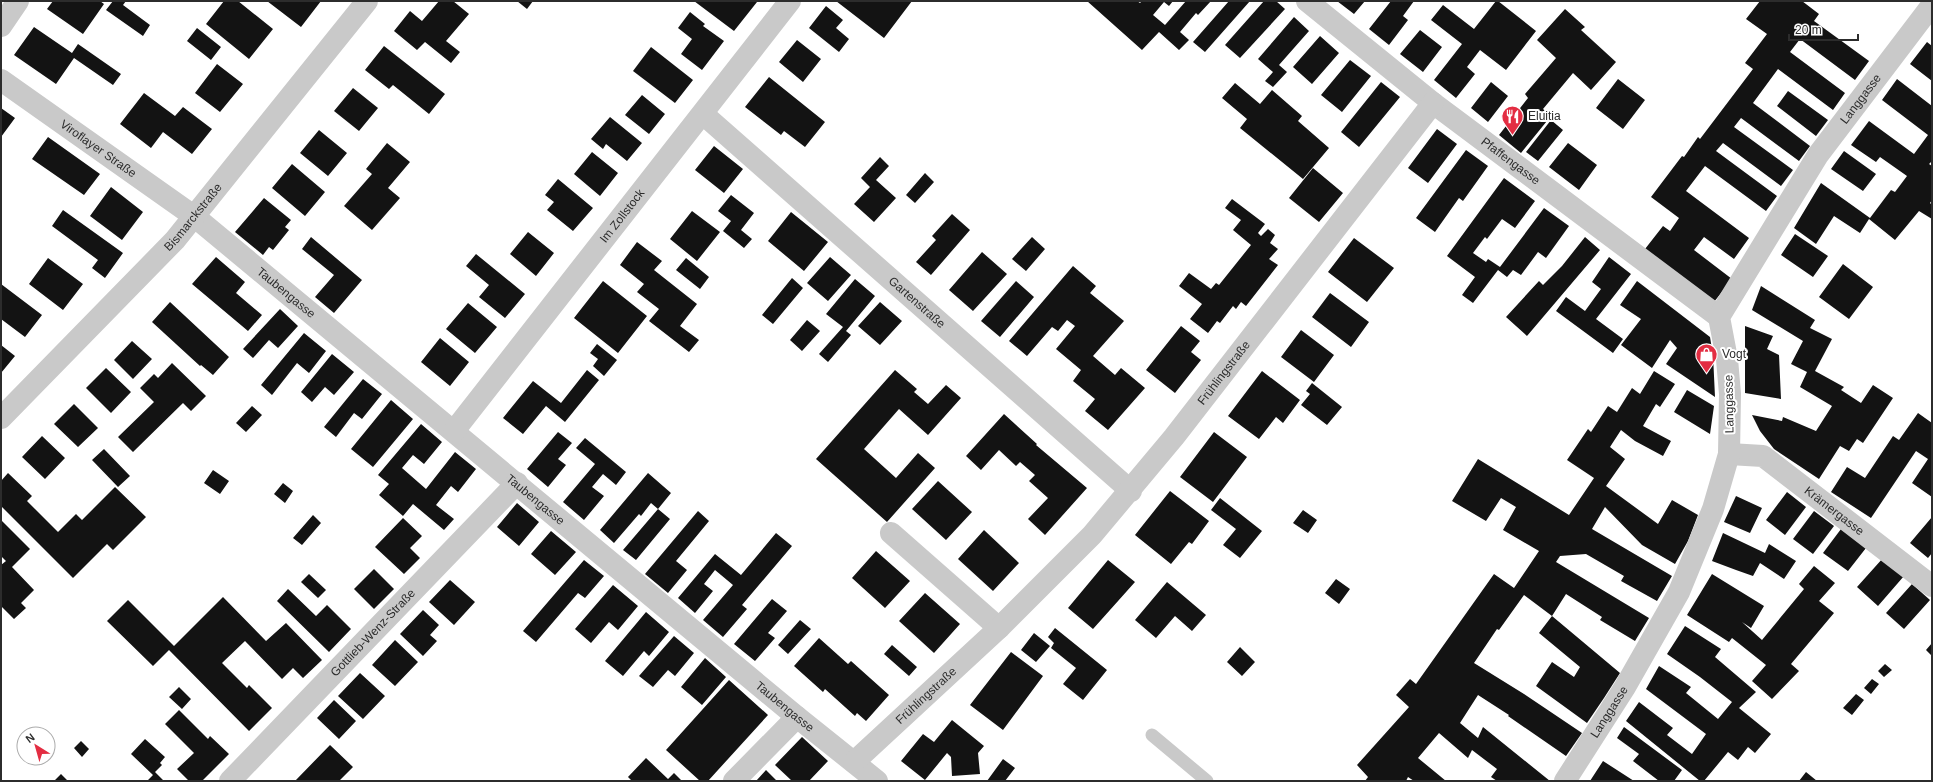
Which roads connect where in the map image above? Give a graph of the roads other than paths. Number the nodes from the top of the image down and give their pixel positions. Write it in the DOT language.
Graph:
graph roads {
  1 [pos="18,1"];
  2 [pos="367,1"];
  3 [pos="790,1"];
  4 [pos="1307,1"];
  5 [pos="1932,5"];
  6 [pos="1,26"];
  7 [pos="1,80"];
  8 [pos="1433,103"];
  9 [pos="703,114"];
  10 [pos="195,217"];
  11 [pos="1718,317"];
  12 [pos="1,418"];
  13 [pos="454,431"];
  14 [pos="1729,454"];
  15 [pos="517,483"];
  16 [pos="1131,491"];
  17 [pos="891,533"];
  18 [pos="1932,586"];
  19 [pos="999,628"];
  20 [pos="797,717"];
  21 [pos="1152,735"];
  22 [pos="854,762"];
  23 [pos="230,781"];
  24 [pos="734,781"];
  25 [pos="877,781"];
  26 [pos="1207,781"];
  27 [pos="1565,781"];
  1 -- 6 [label="street"];
  2 -- 10 [label="street, Bismarckstraße"];
  3 -- 9 [label="street, Im Zollstock"];
  4 -- 8 [label="street, Pfaffengasse"];
  5 -- 11 [label="street, Langgasse"];
  7 -- 10 [label="street, Viroflayer Straße"];
  8 -- 11 [label="street, Pfaffengasse"];
  8 -- 16 [label="street, Frühlingstraße"];
  9 -- 13 [label="street, Im Zollstock"];
  9 -- 16 [label="street, Gartenstraße"];
  10 -- 12 [label="street, Bismarckstraße"];
  10 -- 13 [label="street, Taubengasse"];
  11 -- 14 [label="street, Langgasse"];
  13 -- 15 [label="street, Taubengasse"];
  14 -- 18 [label="street, Krämergasse"];
  14 -- 27 [label="street, Langgasse"];
  15 -- 20 [label="street, Taubengasse"];
  15 -- 23 [label="street, Gottlieb-Wenz-Straße"];
  16 -- 19 [label="street, Frühlingstraße"];
  17 -- 19 [label="street"];
  19 -- 22 [label="street, Frühlingstraße"];
  20 -- 22 [label="street, Taubengasse"];
  20 -- 24 [label="street"];
  21 -- 26 [label="lane"];
  22 -- 25 [label="street, Taubengasse"];
}
